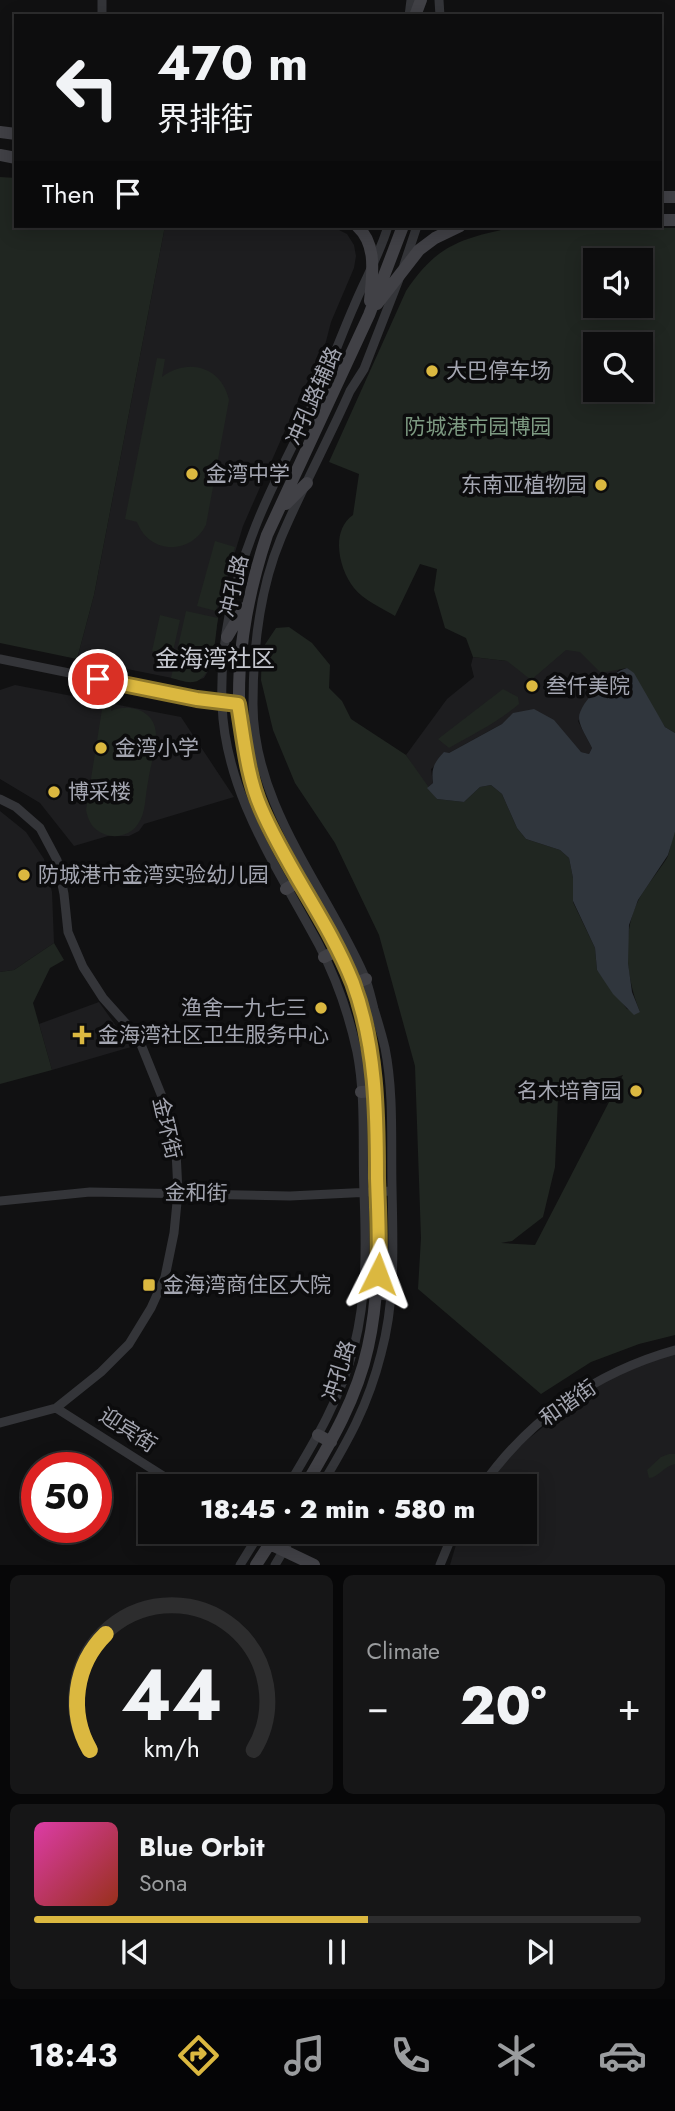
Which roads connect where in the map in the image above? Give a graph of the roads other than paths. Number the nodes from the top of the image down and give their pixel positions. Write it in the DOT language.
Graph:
graph roads {
  1 [pos="359,228"];
  2 [pos="387,228"];
  3 [pos="402,228"];
  4 [pos="416,228"];
  5 [pos="456,228"];
  6 [pos="372,265"];
  7 [pos="402,271"];
  8 [pos="369,315"];
  9 [pos="307,483"];
  10 [pos="278,512"];
  11 [pos="248,602"];
  12 [pos="226,637"];
  13 [pos="0,659"];
  14 [pos="222,703"];
  15 [pos="238,704"];
  16 [pos="253,705"];
  17 [pos="0,799"];
  18 [pos="298,882"];
  19 [pos="286,889"];
  20 [pos="337,951"];
  21 [pos="324,957"];
  22 [pos="366,979"];
  23 [pos="353,984"];
  24 [pos="375,1091"];
  25 [pos="361,1092"];
  26 [pos="364,1191"];
  27 [pos="378,1191"];
  28 [pos="392,1191"];
  29 [pos="178,1192"];
  30 [pos="0,1201"];
  31 [pos="377,1293"];
  32 [pos="391,1295"];
  33 [pos="675,1350"];
  34 [pos="56,1408"];
  35 [pos="0,1423"];
  36 [pos="318,1435"];
  37 [pos="331,1442"];
  38 [pos="160,1474"];
  39 [pos="295,1474"];
  40 [pos="312,1474"];
  41 [pos="328,1474"];
  42 [pos="492,1474"];
  43 [pos="250,1544"];
  44 [pos="270,1544"];
  45 [pos="288,1544"];
  46 [pos="449,1544"];
  47 [pos="283,1552"];
  48 [pos="240,1565"];
  49 [pos="257,1565"];
  50 [pos="275,1565"];
  51 [pos="314,1565"];
  52 [pos="440,1565"];
  1 -- 6 [label="main road"];
  2 -- 6 [label="street, 冲孔路辅路"];
  3 -- 8 [label="main road, 冲孔路"];
  4 -- 7 [label="street, 冲孔路辅路"];
  5 -- 7 [label="main road"];
  6 -- 8 [label="main road"];
  6 -- 12 [label="street, 冲孔路辅路"];
  7 -- 8 [label="main road"];
  7 -- 9 [label="street, 冲孔路辅路"];
  8 -- 10 [label="main road, 冲孔路"];
  9 -- 10 [label="main road"];
  9 -- 16 [label="street, 冲孔路辅路"];
  10 -- 11 [label="main road, 冲孔路"];
  11 -- 12 [label="main road"];
  11 -- 15 [label="main road, 冲孔路"];
  12 -- 14 [label="street, 冲孔路辅路"];
  13 -- 14 [label="street"];
  14 -- 15 [label="street"];
  14 -- 19 [label="street, 冲孔路辅路"];
  15 -- 16 [label="street"];
  15 -- 18 [label="main road, 冲孔路"];
  16 -- 22 [label="street, 冲孔路辅路"];
  17 -- 29 [label="street, 金环街"];
  18 -- 19 [label="main road"];
  18 -- 20 [label="main road, 冲孔路"];
  19 -- 21 [label="street, 冲孔路辅路"];
  20 -- 21 [label="main road"];
  20 -- 23 [label="main road, 冲孔路"];
  21 -- 25 [label="street, 冲孔路辅路"];
  22 -- 23 [label="main road"];
  22 -- 28 [label="street, 冲孔路辅路"];
  23 -- 24 [label="main road, 冲孔路"];
  24 -- 25 [label="main road"];
  24 -- 27 [label="main road, 冲孔路"];
  25 -- 26 [label="street, 冲孔路辅路"];
  26 -- 27 [label="street, 金和街"];
  26 -- 29 [label="street, 金和街"];
  26 -- 36 [label="street, 冲孔路辅路"];
  27 -- 28 [label="street, 金和街"];
  27 -- 31 [label="main road, 冲孔路"];
  28 -- 32 [label="street, 冲孔路辅路"];
  29 -- 30 [label="street, 金和街"];
  29 -- 34 [label="street, 金环街"];
  31 -- 32 [label="main road"];
  31 -- 37 [label="main road, 冲孔路"];
  32 -- 41 [label="street, 冲孔路辅路"];
  33 -- 42 [label="street, 和谐街"];
  34 -- 35 [label="street, 金环街"];
  34 -- 38 [label="street, 迎宾街"];
  36 -- 37 [label="main road"];
  36 -- 39 [label="street, 冲孔路辅路"];
  37 -- 40 [label="main road, 冲孔路"];
  43 -- 48 [label="street"];
  44 -- 47 [label="main road"];
  44 -- 49 [label="main road"];
  45 -- 47 [label="street"];
  46 -- 52 [label="street"];
  47 -- 50 [label="street"];
  47 -- 51 [label="main road"];
}
